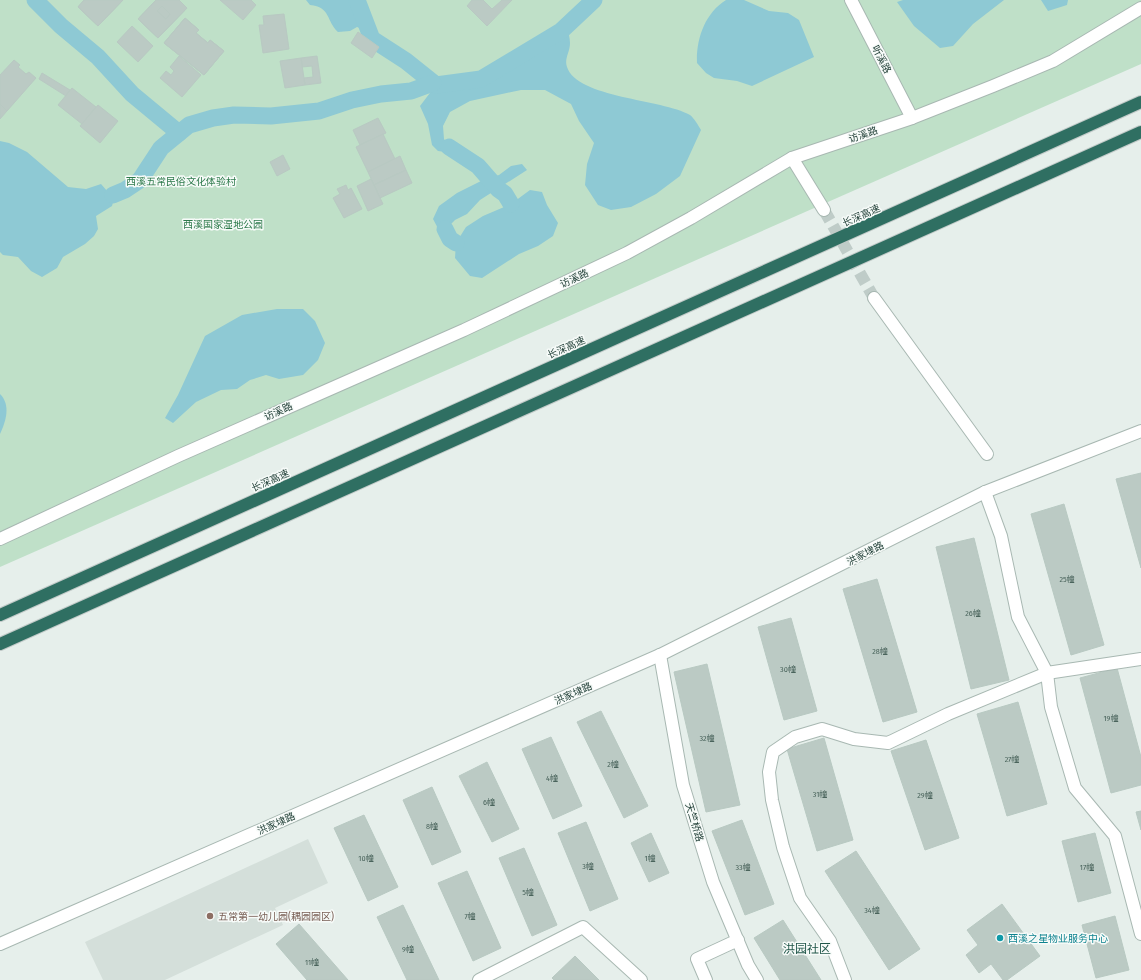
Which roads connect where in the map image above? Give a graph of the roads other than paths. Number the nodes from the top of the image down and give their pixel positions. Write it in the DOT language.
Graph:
graph roads {
  1 [pos="851,0"];
  2 [pos="1141,8"];
  3 [pos="1141,102"];
  4 [pos="912,118"];
  5 [pos="1141,132"];
  6 [pos="792,158"];
  7 [pos="824,210"];
  8 [pos="874,298"];
  9 [pos="1141,432"];
  10 [pos="987,454"];
  11 [pos="985,492"];
  12 [pos="0,539"];
  13 [pos="0,615"];
  14 [pos="0,644"];
  15 [pos="660,655"];
  16 [pos="1141,659"];
  17 [pos="1047,673"];
  18 [pos="1141,934"];
  19 [pos="738,940"];
  20 [pos="5,942"];
  21 [pos="479,980"];
  22 [pos="641,980"];
  23 [pos="706,980"];
  24 [pos="757,980"];
  25 [pos="845,980"];
  1 -- 4 [label="street, 听溪路"];
  2 -- 4 [label="street, 访溪路"];
  3 -- 13 [label="highway, 长深高速"];
  4 -- 6 [label="street, 访溪路"];
  5 -- 14 [label="highway"];
  6 -- 7 [label="street"];
  6 -- 12 [label="street, 访溪路"];
  8 -- 10 [label="street"];
  9 -- 11 [label="street, 洪家埭路"];
  11 -- 15 [label="street, 洪家埭路"];
  11 -- 17 [label="street"];
  15 -- 19 [label="street, 天竺桥路"];
  15 -- 20 [label="street, 洪家埭路"];
  16 -- 17 [label="street"];
  17 -- 18 [label="street"];
  17 -- 25 [label="street"];
  19 -- 23 [label="street"];
  19 -- 24 [label="street, 天竺桥路"];
  21 -- 22 [label="street"];
}
